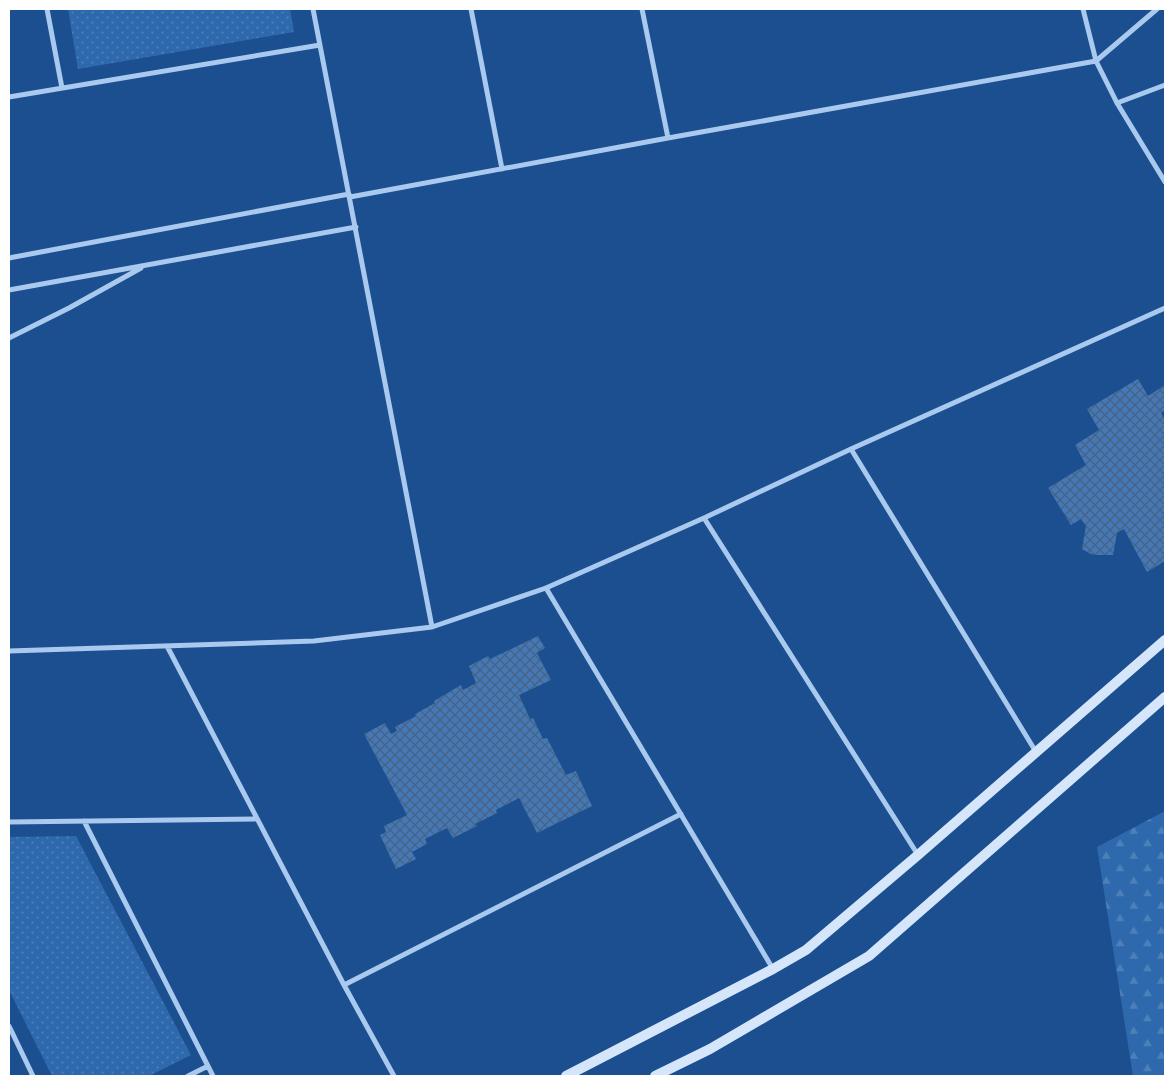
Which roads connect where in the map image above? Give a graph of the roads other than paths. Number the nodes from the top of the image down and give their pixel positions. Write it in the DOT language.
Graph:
graph roads {
  1 [pos="48,9"];
  2 [pos="313,9"];
  3 [pos="471,9"];
  4 [pos="642,9"];
  5 [pos="1083,9"];
  6 [pos="1157,9"];
  7 [pos="320,45"];
  8 [pos="1096,60"];
  9 [pos="1165,84"];
  10 [pos="62,88"];
  11 [pos="9,97"];
  12 [pos="1117,102"];
  13 [pos="668,138"];
  14 [pos="502,169"];
  15 [pos="1165,182"];
  16 [pos="350,196"];
  17 [pos="356,227"];
  18 [pos="9,258"];
  19 [pos="146,265"];
  20 [pos="9,290"];
  21 [pos="1165,308"];
  22 [pos="9,338"];
  23 [pos="852,449"];
  24 [pos="704,518"];
  25 [pos="546,588"];
  26 [pos="432,627"];
  27 [pos="1165,640"];
  28 [pos="167,646"];
  29 [pos="9,650"];
  30 [pos="1165,697"];
  31 [pos="1036,752"];
  32 [pos="681,814"];
  33 [pos="257,818"];
  34 [pos="84,821"];
  35 [pos="9,822"];
  36 [pos="918,855"];
  37 [pos="774,969"];
  38 [pos="344,985"];
  39 [pos="9,1026"];
  40 [pos="208,1066"];
  41 [pos="33,1076"];
  42 [pos="188,1076"];
  43 [pos="213,1076"];
  44 [pos="394,1076"];
  45 [pos="566,1076"];
  46 [pos="655,1076"];
  1 -- 10 [label="street"];
  2 -- 7 [label="street"];
  3 -- 14 [label="street"];
  4 -- 13 [label="street"];
  5 -- 8 [label="street"];
  6 -- 8 [label="street"];
  7 -- 10 [label="street"];
  7 -- 16 [label="street"];
  8 -- 12 [label="street"];
  8 -- 13 [label="street"];
  9 -- 12 [label="street"];
  10 -- 11 [label="street"];
  12 -- 15 [label="street"];
  13 -- 14 [label="street"];
  14 -- 16 [label="street"];
  16 -- 17 [label="street"];
  16 -- 18 [label="street"];
  17 -- 19 [label="street"];
  17 -- 26 [label="street"];
  19 -- 20 [label="street"];
  19 -- 22 [label="street"];
  21 -- 23 [label="street"];
  23 -- 24 [label="street"];
  23 -- 31 [label="street"];
  24 -- 25 [label="street"];
  24 -- 36 [label="street"];
  25 -- 26 [label="street"];
  25 -- 32 [label="street"];
  26 -- 28 [label="street"];
  27 -- 31 [label="street"];
  28 -- 29 [label="street"];
  28 -- 33 [label="street"];
  30 -- 46 [label="street"];
  31 -- 36 [label="street"];
  32 -- 37 [label="street"];
  32 -- 38 [label="street"];
  33 -- 34 [label="street"];
  33 -- 38 [label="street"];
  34 -- 35 [label="street"];
  34 -- 40 [label="street"];
  36 -- 37 [label="street"];
  37 -- 45 [label="street"];
  38 -- 44 [label="street"];
  39 -- 41 [label="street"];
  40 -- 42 [label="street"];
  40 -- 43 [label="street"];
}
